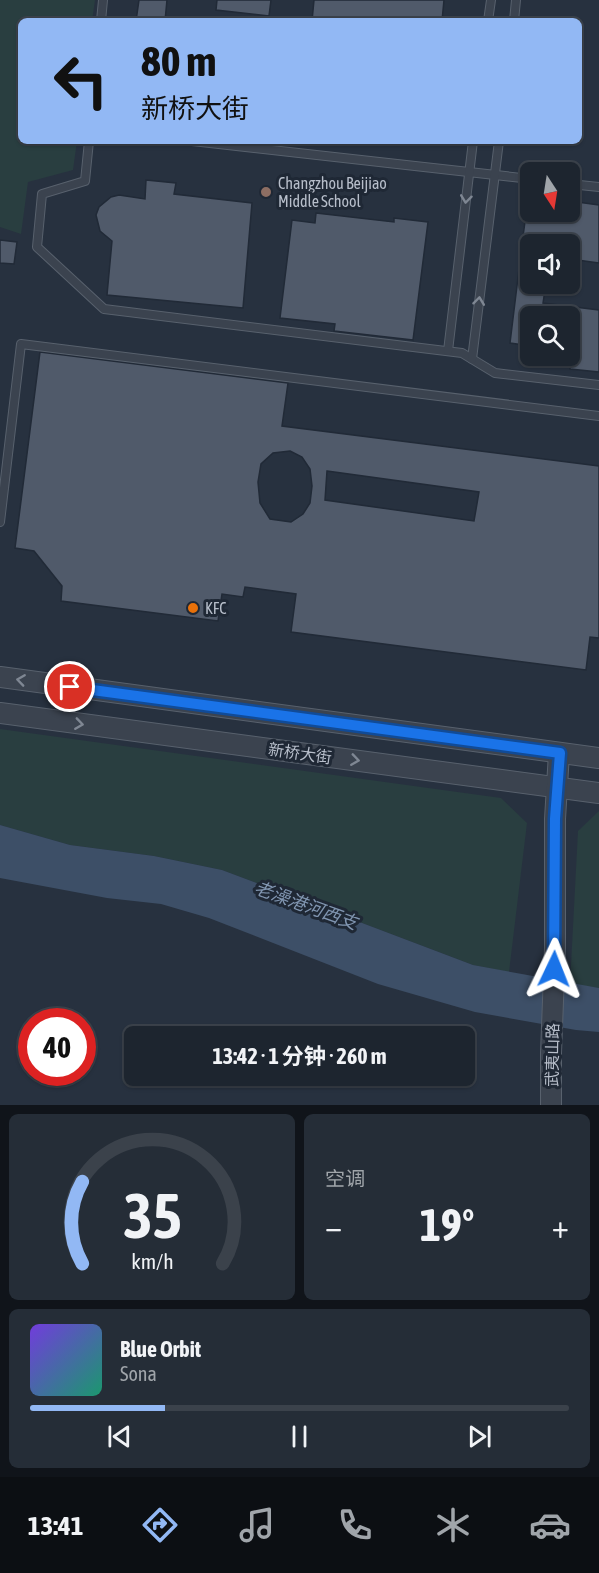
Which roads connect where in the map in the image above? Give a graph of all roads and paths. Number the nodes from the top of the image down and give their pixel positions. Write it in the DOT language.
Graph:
graph roads {
  1 [pos="103,0"];
  2 [pos="491,0"];
  3 [pos="516,0"];
  4 [pos="101,18"];
  5 [pos="488,18"];
  6 [pos="514,18"];
  7 [pos="89,144"];
  8 [pos="219,144"];
  9 [pos="473,144"];
  10 [pos="499,144"];
  11 [pos="470,172"];
  12 [pos="495,174"];
  13 [pos="520,177"];
  14 [pos="580,185"];
  15 [pos="599,187"];
  16 [pos="448,351"];
  17 [pos="472,359"];
  18 [pos="599,385"];
  19 [pos="599,416"];
  20 [pos="0,522"];
  21 [pos="0,677"];
  22 [pos="0,713"];
  23 [pos="560,753"];
  24 [pos="599,758"];
  25 [pos="556,787"];
  26 [pos="599,793"];
  27 [pos="551,1105"];
  1 -- 4 [label="lane"];
  2 -- 5 [label="lane"];
  3 -- 6 [label="lane"];
  7 -- 16 [label="lane"];
  8 -- 11 [label="lane"];
  9 -- 11 [label="lane"];
  10 -- 12 [label="lane"];
  11 -- 12 [label="lane"];
  11 -- 16 [label="lane, one-way"];
  12 -- 13 [label="lane"];
  17 -- 12 [label="lane, one-way"];
  14 -- 15 [label="lane"];
  16 -- 17 [label="lane"];
  17 -- 18 [label="lane"];
  19 -- 20 [label="lane"];
  23 -- 21 [label="street, one-way"];
  22 -- 25 [label="street, 新桥大街, one-way"];
  23 -- 24 [label="street"];
  23 -- 25 [label="street, 武夷山路"];
  25 -- 26 [label="street, 新桥大街"];
  25 -- 27 [label="street, 武夷山路"];
}
